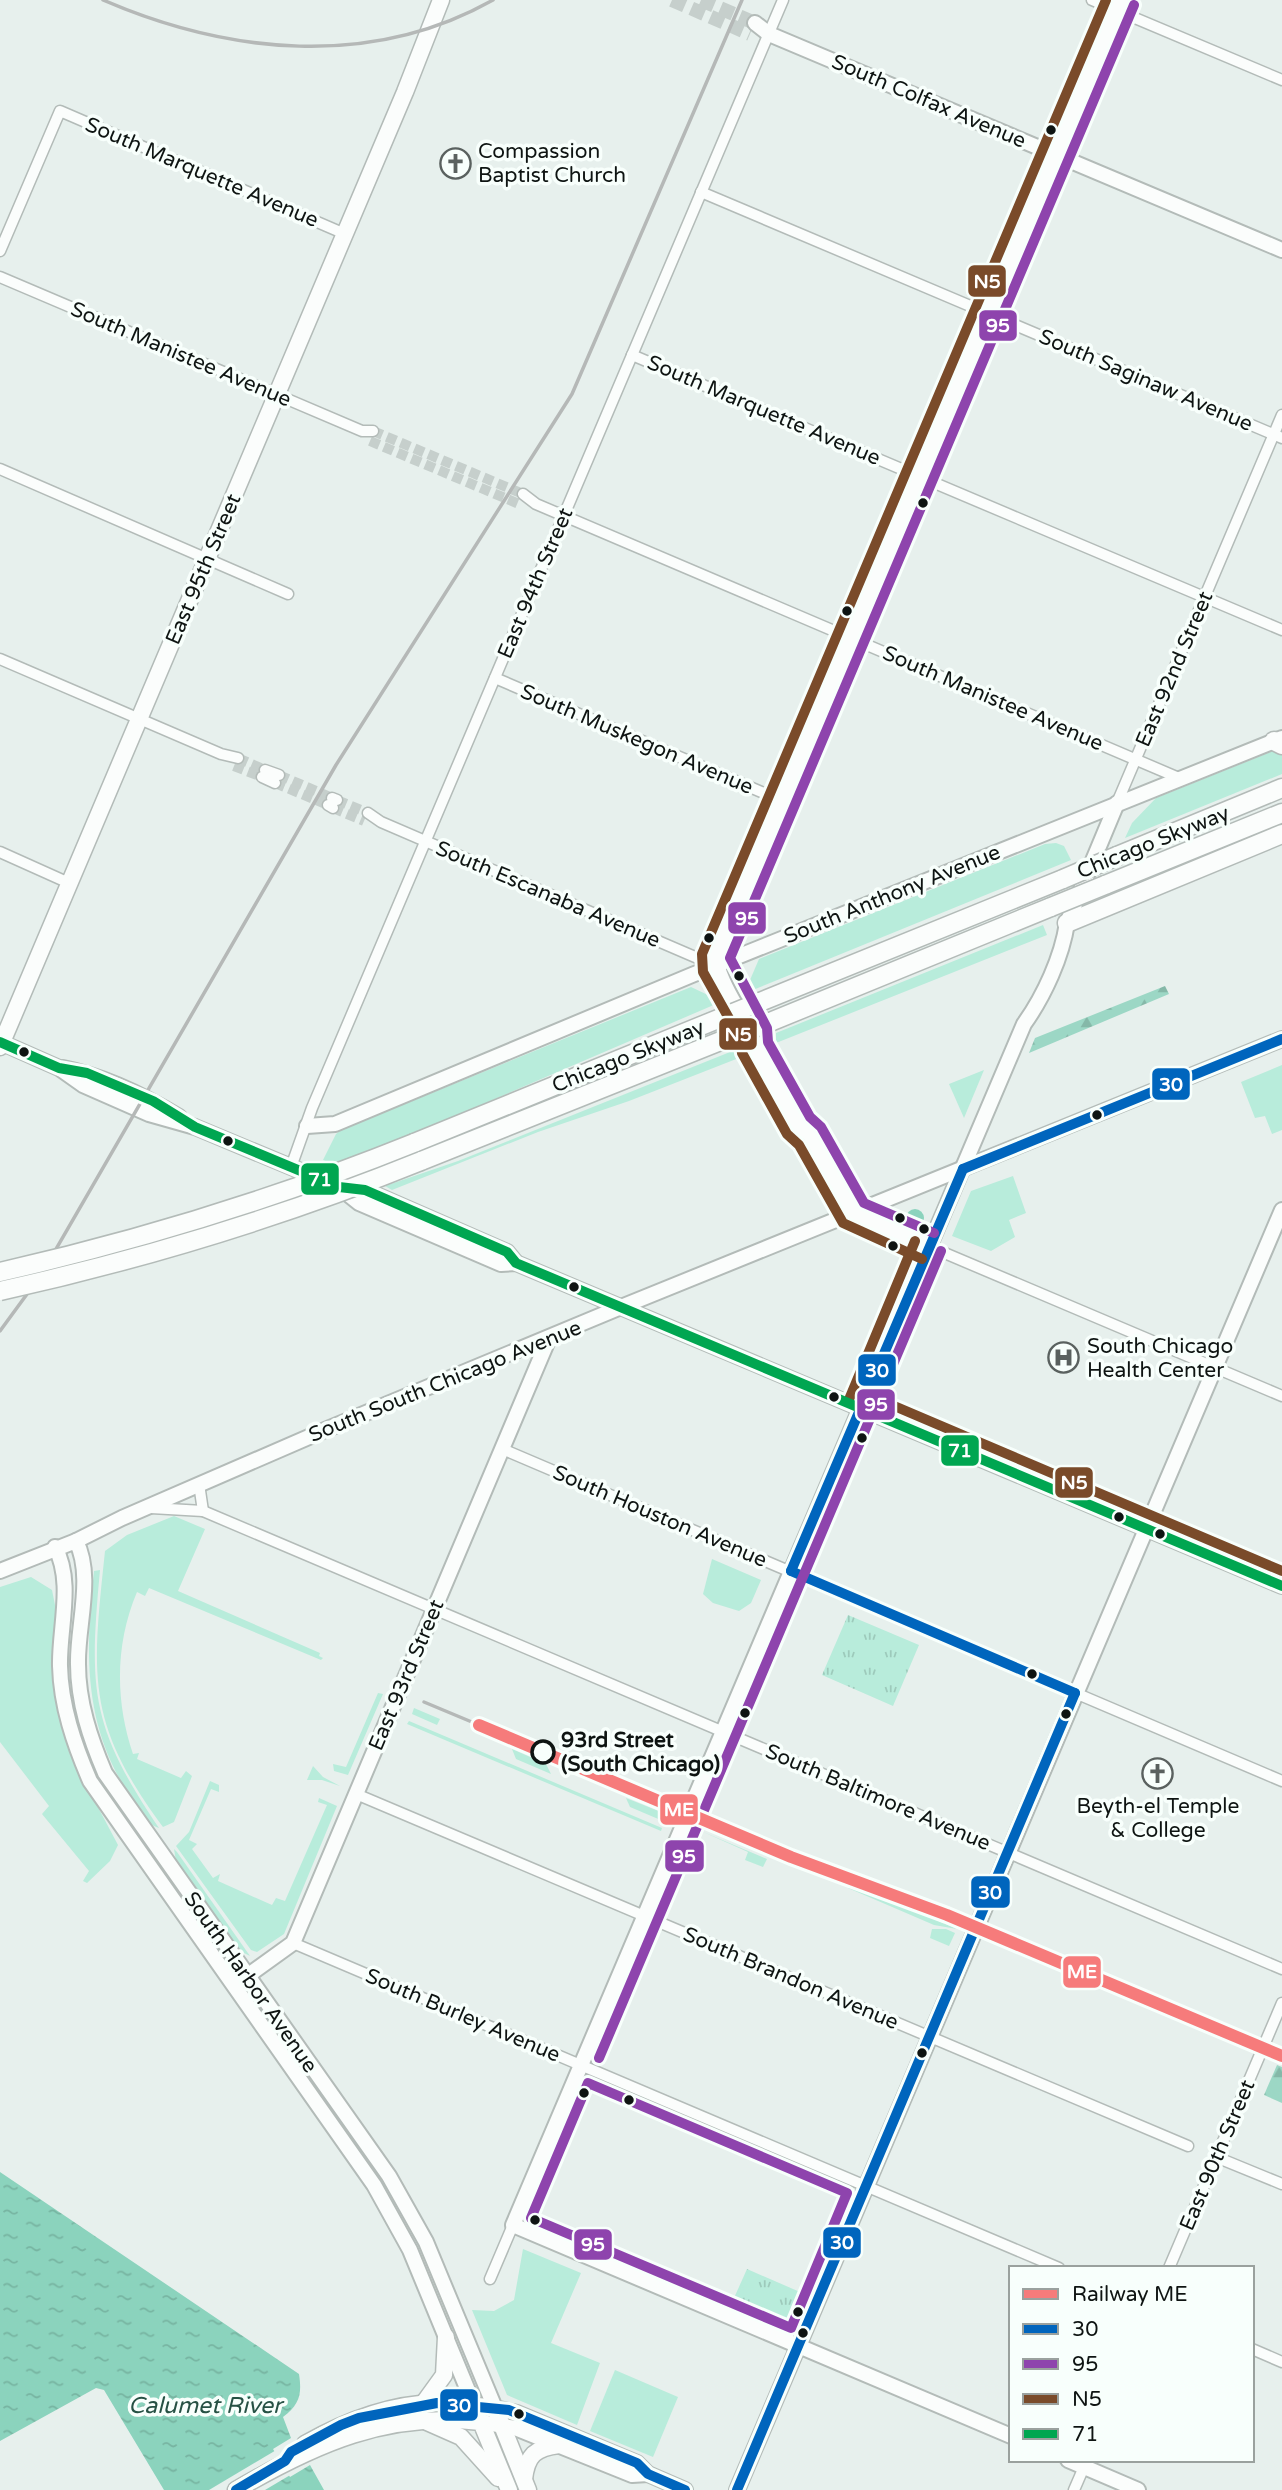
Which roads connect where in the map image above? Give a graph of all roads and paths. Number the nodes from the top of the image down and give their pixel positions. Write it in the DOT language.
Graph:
graph roads {
  1 [pos="441,0"];
  2 [pos="448,0"];
  3 [pos="783,0"];
  4 [pos="1093,0"];
  5 [pos="1118,5"];
  6 [pos="753,28"];
  7 [pos="769,34"];
  8 [pos="1282,80"];
  9 [pos="405,92"];
  10 [pos="1055,154"];
  11 [pos="702,192"];
  12 [pos="345,234"];
  13 [pos="1282,250"];
  14 [pos="0,251"];
  15 [pos="0,277"];
  16 [pos="987,313"];
  17 [pos="632,355"];
  18 [pos="277,396"];
  19 [pos="1282,415"];
  20 [pos="371,436"];
  21 [pos="1278,436"];
  22 [pos="0,469"];
  23 [pos="918,476"];
  24 [pos="521,499"];
  25 [pos="564,516"];
  26 [pos="208,559"];
  27 [pos="288,594"];
  28 [pos="1205,597"];
  29 [pos="1282,631"];
  30 [pos="849,637"];
  31 [pos="0,659"];
  32 [pos="495,678"];
  33 [pos="138,719"];
  34 [pos="1279,741"];
  35 [pos="1136,759"];
  36 [pos="236,762"];
  37 [pos="264,774"];
  38 [pos="1179,778"];
  39 [pos="277,779"];
  40 [pos="1282,788"];
  41 [pos="780,800"];
  42 [pos="1117,803"];
  43 [pos="1282,813"];
  44 [pos="366,817"];
  45 [pos="1282,834"];
  46 [pos="426,841"];
  47 [pos="0,852"];
  48 [pos="69,883"];
  49 [pos="1067,923"];
  50 [pos="716,965"];
  51 [pos="1282,1039"];
  52 [pos="1,1044"];
  53 [pos="307,1126"];
  54 [pos="291,1167"];
  55 [pos="962,1169"];
  56 [pos="1282,1210"];
  57 [pos="855,1214"];
  58 [pos="928,1246"];
  59 [pos="0,1272"];
  60 [pos="0,1291"];
  61 [pos="621,1307"];
  62 [pos="549,1338"];
  63 [pos="1214,1367"];
  64 [pos="1282,1395"];
  65 [pos="861,1407"];
  66 [pos="502,1449"];
  67 [pos="199,1485"];
  68 [pos="144,1509"];
  69 [pos="203,1511"];
  70 [pos="1147,1528"];
  71 [pos="76,1541"];
  72 [pos="55,1547"];
  73 [pos="0,1571"];
  74 [pos="791,1571"];
  75 [pos="1282,1586"];
  76 [pos="434,1609"];
  77 [pos="1075,1693"];
  78 [pos="723,1731"];
  79 [pos="1282,1781"];
  80 [pos="356,1794"];
  81 [pos="1007,1852"];
  82 [pos="644,1916"];
  83 [pos="293,1943"];
  84 [pos="1282,1969"];
  85 [pos="247,1977"];
  86 [pos="233,1987"];
  87 [pos="1282,2003"];
  88 [pos="929,2036"];
  89 [pos="581,2065"];
  90 [pos="1188,2146"];
  91 [pos="1216,2157"];
  92 [pos="1282,2185"];
  93 [pos="865,2186"];
  94 [pos="513,2225"];
  95 [pos="1054,2266"];
  96 [pos="1170,2266"];
  97 [pos="491,2279"];
  98 [pos="446,2337"];
  99 [pos="798,2346"];
  100 [pos="1254,2350"];
  101 [pos="1282,2362"];
  102 [pos="474,2406"];
  103 [pos="495,2408"];
  104 [pos="424,2412"];
  105 [pos="481,2422"];
  106 [pos="502,2425"];
  107 [pos="1009,2435"];
  108 [pos="559,2445"];
  109 [pos="1085,2464"];
  110 [pos="648,2474"];
  111 [pos="526,2485"];
  112 [pos="236,2490"];
  113 [pos="508,2490"];
  114 [pos="685,2490"];
  115 [pos="737,2490"];
  116 [pos="1074,2490"];
  117 [pos="1138,2490"];
  1 -- 9 [label="main road, East 95th Street"];
  2 -- 9 [label="main road, East 95th Street"];
  3 -- 7 [label="street, East 94th Street"];
  4 -- 5 [label="street"];
  5 -- 8 [label="street"];
  5 -- 10 [label="street"];
  6 -- 7 [label="street, South Colfax Avenue"];
  7 -- 10 [label="street, South Colfax Avenue"];
  7 -- 11 [label="street, East 94th Street"];
  9 -- 12 [label="main road, East 95th Street"];
  10 -- 13 [label="street, South Colfax Avenue"];
  10 -- 16 [label="street"];
  11 -- 16 [label="street, South Saginaw Avenue"];
  11 -- 17 [label="street, East 94th Street"];
  12 -- 14 [label="street, South Marquette Avenue"];
  12 -- 18 [label="main road, East 95th Street"];
  15 -- 18 [label="street, South Manistee Avenue"];
  16 -- 21 [label="street, South Saginaw Avenue"];
  16 -- 23 [label="street"];
  17 -- 23 [label="street, South Marquette Avenue"];
  17 -- 25 [label="street, East 94th Street"];
  18 -- 20 [label="street, South Manistee Avenue"];
  18 -- 26 [label="main road, East 95th Street"];
  19 -- 21 [label="street, East 92nd Street"];
  21 -- 28 [label="street, East 92nd Street"];
  22 -- 26 [label="street"];
  23 -- 28 [label="street, South Marquette Avenue"];
  23 -- 30 [label="street"];
  24 -- 25 [label="street, South Manistee Avenue"];
  25 -- 30 [label="street, South Manistee Avenue"];
  25 -- 32 [label="street, East 94th Street"];
  26 -- 27 [label="street"];
  26 -- 33 [label="main road, East 95th Street"];
  28 -- 29 [label="street, South Marquette Avenue"];
  28 -- 35 [label="street, East 92nd Street"];
  30 -- 35 [label="street, South Manistee Avenue"];
  30 -- 41 [label="street"];
  31 -- 33 [label="street"];
  32 -- 41 [label="street, South Muskegon Avenue"];
  32 -- 46 [label="street, East 94th Street"];
  33 -- 36 [label="street"];
  33 -- 48 [label="main road, East 95th Street"];
  34 -- 38 [label="street, South Anthony Avenue"];
  35 -- 38 [label="street, South Manistee Avenue"];
  35 -- 42 [label="street, East 92nd Street"];
  37 -- 39 [label="street"];
  38 -- 42 [label="street, South Anthony Avenue"];
  40 -- 59 [label="highway, Chicago Skyway, bridge"];
  41 -- 50 [label="street"];
  42 -- 49 [label="street, East 92nd Street"];
  42 -- 50 [label="street, South Anthony Avenue"];
  43 -- 60 [label="highway, Chicago Skyway, bridge"];
  44 -- 46 [label="street, South Escanaba Avenue"];
  45 -- 49 [label="highway"];
  46 -- 50 [label="street, South Escanaba Avenue"];
  46 -- 53 [label="street, East 94th Street"];
  47 -- 48 [label="street"];
  48 -- 52 [label="main road, East 95th Street"];
  49 -- 55 [label="street, East 92nd Street"];
  50 -- 53 [label="street, South Anthony Avenue"];
  50 -- 57 [label="street"];
  51 -- 55 [label="street, South South Chicago Avenue"];
  52 -- 54 [label="street"];
  53 -- 54 [label="street, East 94th Street"];
  54 -- 61 [label="street"];
  55 -- 57 [label="street, South South Chicago Avenue"];
  55 -- 58 [label="street, East 92nd Street"];
  56 -- 63 [label="street"];
  57 -- 58 [label="street"];
  57 -- 61 [label="street, South South Chicago Avenue"];
  58 -- 63 [label="street"];
  58 -- 65 [label="street, East 92nd Street"];
  61 -- 62 [label="street, South South Chicago Avenue"];
  61 -- 65 [label="street"];
  62 -- 66 [label="street, East 93rd Street"];
  62 -- 67 [label="street, South South Chicago Avenue"];
  63 -- 64 [label="street"];
  63 -- 70 [label="street"];
  65 -- 70 [label="street"];
  65 -- 74 [label="street, East 92nd Street"];
  66 -- 74 [label="street, South Houston Avenue"];
  66 -- 76 [label="street, East 93rd Street"];
  67 -- 68 [label="street, South South Chicago Avenue"];
  67 -- 69 [label="street"];
  68 -- 69 [label="street, South Baltimore Avenue"];
  68 -- 71 [label="street, South South Chicago Avenue"];
  69 -- 76 [label="street, South Baltimore Avenue"];
  70 -- 75 [label="street"];
  70 -- 77 [label="street"];
  71 -- 72 [label="street, South South Chicago Avenue"];
  71 -- 85 [label="street, South Harbor Avenue"];
  72 -- 73 [label="street, South South Chicago Avenue"];
  72 -- 86 [label="street, South Harbor Avenue"];
  74 -- 77 [label="street, South Houston Avenue"];
  74 -- 78 [label="street, East 92nd Street"];
  76 -- 78 [label="street, South Baltimore Avenue"];
  76 -- 80 [label="street, East 93rd Street"];
  77 -- 79 [label="street, South Houston Avenue"];
  77 -- 81 [label="street"];
  78 -- 81 [label="street, South Baltimore Avenue"];
  78 -- 82 [label="street, East 92nd Street"];
  80 -- 82 [label="street, South Brandon Avenue"];
  80 -- 83 [label="street, East 93rd Street"];
  81 -- 84 [label="street, South Baltimore Avenue"];
  81 -- 88 [label="street"];
  82 -- 88 [label="street, South Brandon Avenue"];
  82 -- 89 [label="street, East 92nd Street"];
  83 -- 85 [label="street"];
  83 -- 89 [label="street, South Burley Avenue"];
  85 -- 86 [label="street"];
  85 -- 103 [label="street, South Harbor Avenue"];
  86 -- 98 [label="street, South Harbor Avenue"];
  87 -- 91 [label="street, East 90th Street"];
  88 -- 90 [label="street, South Brandon Avenue"];
  88 -- 93 [label="street"];
  89 -- 93 [label="street, South Burley Avenue"];
  89 -- 94 [label="street, East 92nd Street"];
  91 -- 92 [label="street"];
  91 -- 96 [label="street, East 90th Street"];
  93 -- 95 [label="street, South Burley Avenue"];
  93 -- 99 [label="street"];
  94 -- 97 [label="street, East 92nd Street"];
  94 -- 99 [label="street"];
  98 -- 102 [label="street, South Harbor Avenue"];
  98 -- 104 [label="main road"];
  99 -- 107 [label="street"];
  99 -- 115 [label="street"];
  100 -- 101 [label="street"];
  102 -- 103 [label="main road"];
  102 -- 104 [label="main road"];
  102 -- 105 [label="street, South Harbor Avenue"];
  103 -- 106 [label="main road"];
  103 -- 110 [label="street"];
  104 -- 105 [label="main road"];
  104 -- 112 [label="main road"];
  104 -- 113 [label="main road"];
  105 -- 106 [label="street"];
  105 -- 113 [label="main road"];
  106 -- 108 [label="street"];
  106 -- 111 [label="main road"];
  108 -- 110 [label="street"];
  108 -- 111 [label="main road"];
  109 -- 116 [label="street"];
  109 -- 117 [label="street"];
  110 -- 114 [label="street"];
}
